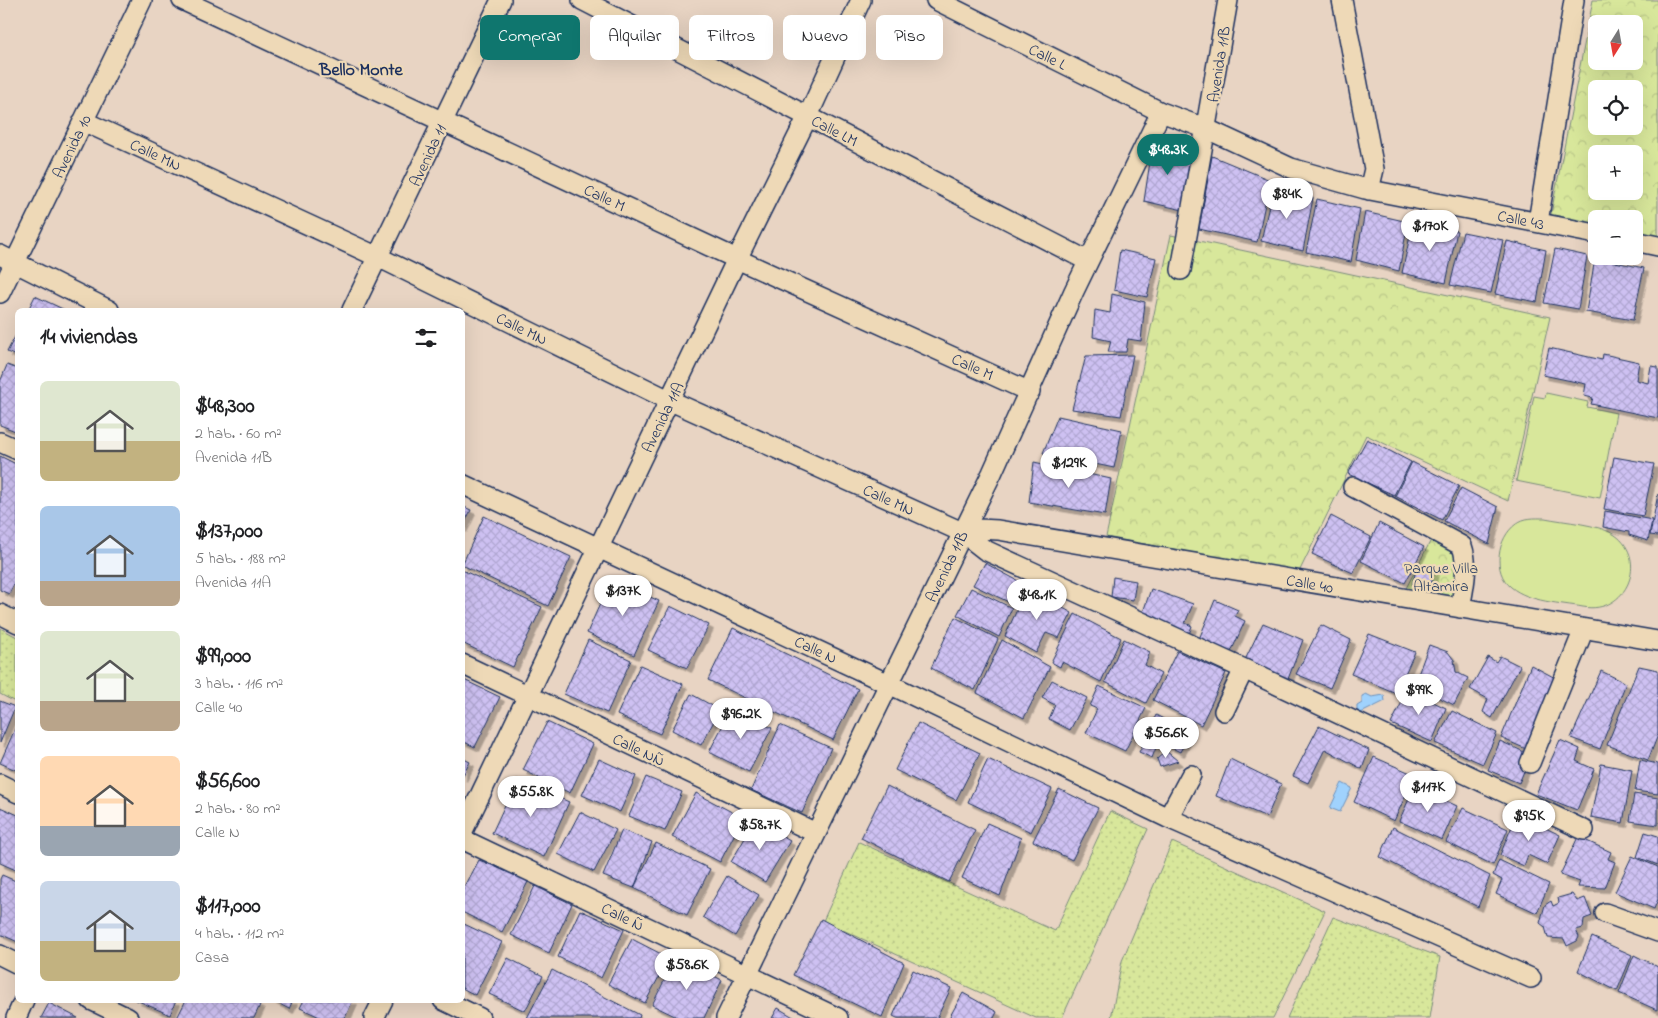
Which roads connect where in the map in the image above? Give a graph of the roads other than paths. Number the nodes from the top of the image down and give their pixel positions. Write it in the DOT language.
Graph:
graph roads {
  1 [pos="142,0"];
  2 [pos="182,0"];
  3 [pos="501,0"];
  4 [pos="582,0"];
  5 [pos="861,0"];
  6 [pos="936,0"];
  7 [pos="1228,0"];
  8 [pos="1342,0"];
  9 [pos="1574,0"];
  10 [pos="1161,112"];
  11 [pos="808,116"];
  12 [pos="83,120"];
  13 [pos="443,122"];
  14 [pos="1207,129"];
  15 [pos="1369,190"];
  16 [pos="1538,222"];
  17 [pos="1588,232"];
  18 [pos="1643,243"];
  19 [pos="1658,246"];
  20 [pos="378,257"];
  21 [pos="7,258"];
  22 [pos="737,259"];
  23 [pos="1088,261"];
  24 [pos="1181,270"];
  25 [pos="0,293"];
  26 [pos="105,308"];
  27 [pos="353,308"];
  28 [pos="1030,392"];
  29 [pos="671,401"];
  30 [pos="0,442"];
  31 [pos="15,449"];
  32 [pos="465,485"];
  33 [pos="1353,487"];
  34 [pos="962,532"];
  35 [pos="599,548"];
  36 [pos="1460,608"];
  37 [pos="0,614"];
  38 [pos="15,622"];
  39 [pos="1584,630"];
  40 [pos="1658,641"];
  41 [pos="465,665"];
  42 [pos="1244,669"];
  43 [pos="889,684"];
  44 [pos="528,695"];
  45 [pos="1224,711"];
  46 [pos="1530,764"];
  47 [pos="1190,775"];
  48 [pos="0,784"];
  49 [pos="15,792"];
  50 [pos="1168,818"];
  51 [pos="465,827"];
  52 [pos="1584,830"];
  53 [pos="816,833"];
  54 [pos="465,840"];
  55 [pos="1605,912"];
  56 [pos="1658,932"];
  57 [pos="0,955"];
  58 [pos="15,962"];
  59 [pos="747,976"];
  60 [pos="1531,978"];
  61 [pos="23,1003"];
  62 [pos="382,1003"];
  63 [pos="449,1003"];
  64 [pos="99,1008"];
  65 [pos="16,1018"];
  66 [pos="128,1018"];
  67 [pos="374,1018"];
  68 [pos="480,1018"];
  69 [pos="726,1018"];
  70 [pos="838,1018"];
  1 -- 12 [label="street, Avenida 10"];
  2 -- 13 [label="street, Calle M"];
  3 -- 13 [label="street, Avenida 11"];
  4 -- 11 [label="street, Calle LM"];
  5 -- 11 [label="street, Avenida 11A"];
  6 -- 10 [label="street, Calle L"];
  7 -- 14 [label="street, Avenida 11B"];
  8 -- 15 [label="street"];
  9 -- 16 [label="street"];
  10 -- 14 [label="street, Calle 43"];
  10 -- 23 [label="street, Avenida 11B"];
  11 -- 22 [label="street, Avenida 11A"];
  11 -- 23 [label="street, Calle LM"];
  12 -- 20 [label="street, Calle MN"];
  12 -- 21 [label="street, Avenida 10"];
  13 -- 20 [label="street, Avenida 11"];
  13 -- 22 [label="street, Calle M"];
  14 -- 15 [label="street, Calle 43"];
  14 -- 24 [label="street, Avenida 11B"];
  15 -- 16 [label="street, Calle 43"];
  16 -- 17 [label="street, Calle 43"];
  18 -- 19 [label="street"];
  20 -- 27 [label="street, Avenida 11"];
  20 -- 29 [label="street, Calle MN"];
  21 -- 25 [label="street, Avenida 10"];
  21 -- 26 [label="street"];
  22 -- 28 [label="street, Calle M"];
  22 -- 29 [label="street, Avenida 11A"];
  23 -- 28 [label="street, Avenida 11B"];
  28 -- 34 [label="street, Avenida 11B"];
  29 -- 34 [label="street, Calle MN"];
  29 -- 35 [label="street, Avenida 11A"];
  30 -- 31 [label="street"];
  32 -- 35 [label="street, Calle N"];
  33 -- 36 [label="street"];
  34 -- 36 [label="street, Calle 40"];
  34 -- 42 [label="street, Calle MN"];
  34 -- 43 [label="street, Avenida 11B"];
  35 -- 43 [label="street, Calle N"];
  35 -- 44 [label="street, Avenida 11A"];
  36 -- 39 [label="street, Calle 40"];
  37 -- 38 [label="street"];
  39 -- 40 [label="street, Calle 40"];
  39 -- 46 [label="street"];
  41 -- 44 [label="street, Calle NÑ"];
  42 -- 45 [label="street"];
  42 -- 52 [label="street, Calle MN"];
  43 -- 50 [label="street, Calle N"];
  43 -- 53 [label="street, Avenida 11B"];
  44 -- 51 [label="street, Avenida 11A"];
  44 -- 53 [label="street, Calle NÑ"];
  47 -- 50 [label="street"];
  48 -- 49 [label="street"];
  50 -- 60 [label="street, Calle N"];
  53 -- 59 [label="street, Avenida 11B"];
  54 -- 59 [label="street, Calle Ñ"];
  55 -- 56 [label="street"];
  57 -- 58 [label="street"];
  59 -- 69 [label="street, Avenida 11B"];
  59 -- 70 [label="street, Calle Ñ"];
  61 -- 65 [label="street"];
  62 -- 67 [label="street"];
  63 -- 68 [label="street"];
  64 -- 66 [label="street"];
}
